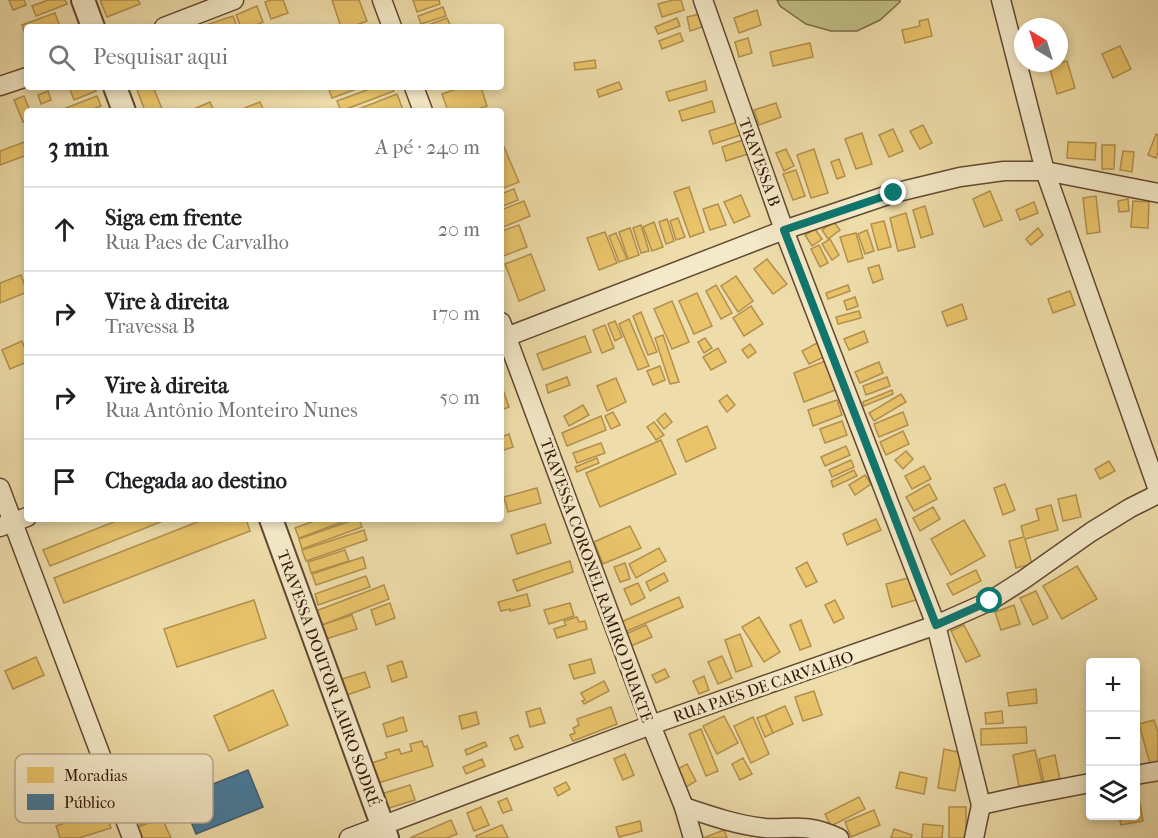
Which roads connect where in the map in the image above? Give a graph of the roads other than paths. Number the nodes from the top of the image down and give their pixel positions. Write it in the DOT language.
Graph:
graph roads {
  1 [pos="83,0"];
  2 [pos="234,0"];
  3 [pos="382,0"];
  4 [pos="703,0"];
  5 [pos="1001,0"];
  6 [pos="92,24"];
  7 [pos="172,24"];
  8 [pos="391,24"];
  9 [pos="24,78"];
  10 [pos="0,86"];
  11 [pos="116,90"];
  12 [pos="415,90"];
  13 [pos="123,108"];
  14 [pos="422,108"];
  15 [pos="1045,171"];
  16 [pos="1158,193"];
  17 [pos="784,230"];
  18 [pos="504,333"];
  19 [pos="504,336"];
  20 [pos="0,488"];
  21 [pos="1158,492"];
  22 [pos="13,522"];
  23 [pos="273,522"];
  24 [pos="936,625"];
  25 [pos="651,725"];
  26 [pos="100,754"];
  27 [pos="1158,771"];
  28 [pos="1140,774"];
  29 [pos="1086,784"];
  30 [pos="981,805"];
  31 [pos="684,807"];
  32 [pos="126,823"];
  33 [pos="385,831"];
  34 [pos="132,838"];
  35 [pos="349,838"];
  36 [pos="693,838"];
  37 [pos="839,838"];
  38 [pos="974,838"];
  1 -- 6 [label="street"];
  2 -- 7 [label="street"];
  3 -- 8 [label="street"];
  4 -- 17 [label="street, TRAVESSA B"];
  5 -- 15 [label="street"];
  9 -- 10 [label="street"];
  11 -- 13 [label="street"];
  12 -- 14 [label="street"];
  15 -- 16 [label="street"];
  15 -- 17 [label="street"];
  15 -- 21 [label="street"];
  17 -- 18 [label="street"];
  17 -- 24 [label="street, TRAVESSA B"];
  19 -- 25 [label="street, TRAVESSA CORONEL RAMIRO DUARTE"];
  20 -- 22 [label="street"];
  21 -- 24 [label="street, RUA PAES DE CARVALHO"];
  22 -- 26 [label="street"];
  23 -- 33 [label="street, TRAVESSA DOUTOR LAURO SODRÉ"];
  24 -- 25 [label="street, RUA PAES DE CARVALHO"];
  24 -- 30 [label="street, TRAVESSA B"];
  25 -- 31 [label="street, TRAVESSA CORONEL RAMIRO DUARTE"];
  25 -- 33 [label="street, RUA PAES DE CARVALHO"];
  27 -- 28 [label="street"];
  29 -- 30 [label="street"];
  30 -- 38 [label="street"];
  31 -- 36 [label="street, TRAVESSA CORONEL RAMIRO DUARTE"];
  31 -- 37 [label="street"];
  32 -- 34 [label="street"];
  33 -- 35 [label="street, RUA PAES DE CARVALHO"];
}
